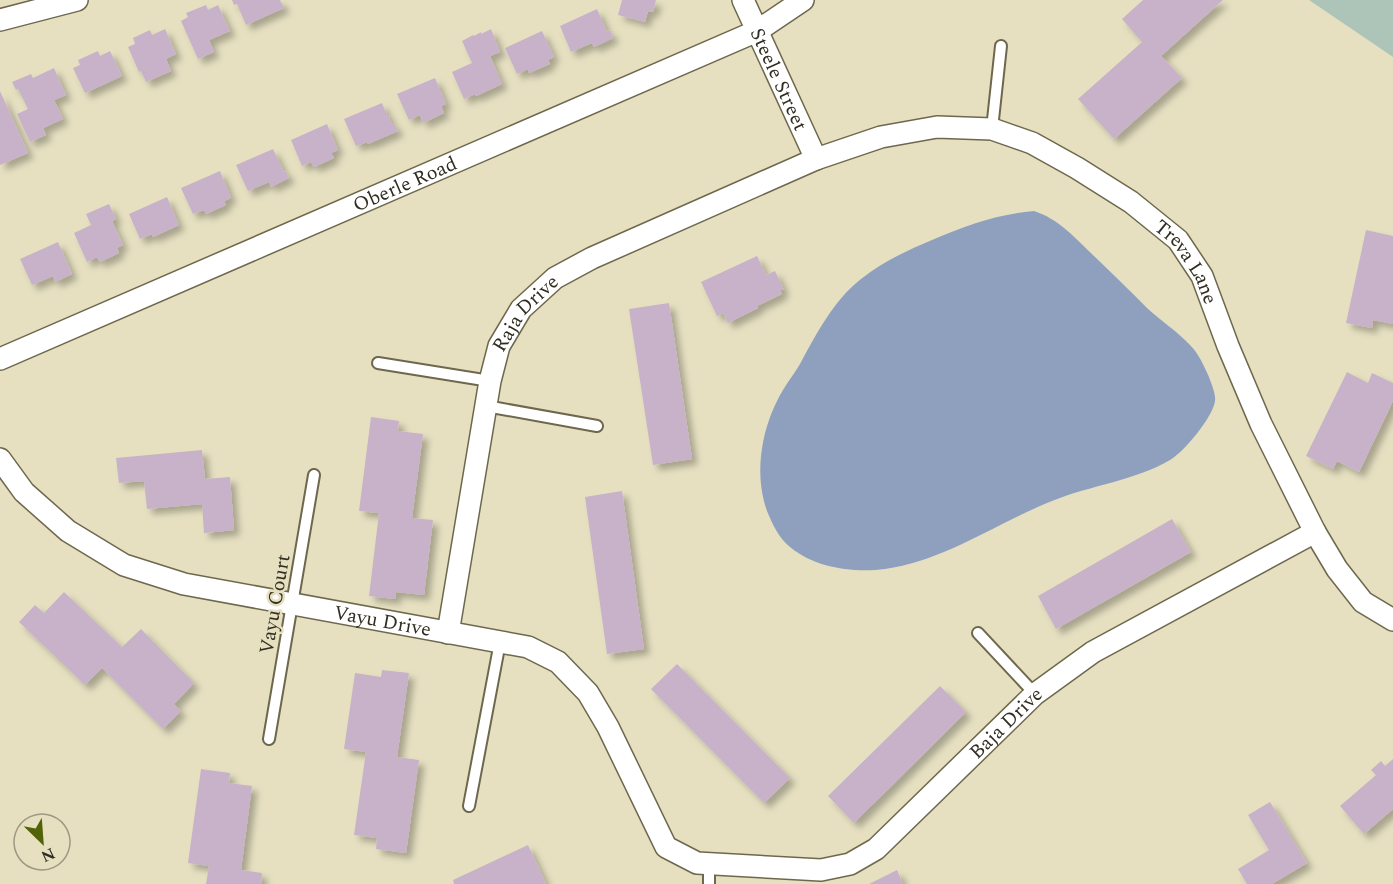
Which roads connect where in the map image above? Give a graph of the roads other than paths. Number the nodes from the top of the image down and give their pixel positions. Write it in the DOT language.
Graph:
graph roads {
  1 [pos="77,0"];
  2 [pos="743,0"];
  3 [pos="803,0"];
  4 [pos="0,20"];
  5 [pos="758,31"];
  6 [pos="1001,46"];
  7 [pos="992,129"];
  8 [pos="816,159"];
  9 [pos="0,359"];
  10 [pos="378,363"];
  11 [pos="490,381"];
  12 [pos="486,406"];
  13 [pos="597,426"];
  14 [pos="0,459"];
  15 [pos="314,475"];
  16 [pos="1315,532"];
  17 [pos="292,604"];
  18 [pos="1393,620"];
  19 [pos="448,633"];
  20 [pos="978,633"];
  21 [pos="500,642"];
  22 [pos="1035,694"];
  23 [pos="269,739"];
  24 [pos="469,806"];
  25 [pos="705,870"];
  1 -- 4 [label="street"];
  2 -- 5 [label="street, Steele Street"];
  3 -- 5 [label="street, Oberle Road"];
  5 -- 8 [label="street, Steele Street"];
  5 -- 9 [label="street, Oberle Road"];
  6 -- 7 [label="lane"];
  7 -- 8 [label="street, Treva Lane"];
  7 -- 16 [label="street, Treva Lane"];
  8 -- 11 [label="street, Raja Drive"];
  10 -- 11 [label="lane"];
  11 -- 12 [label="street, Raja Drive"];
  12 -- 13 [label="lane"];
  12 -- 19 [label="street, Raja Drive"];
  14 -- 17 [label="street, Vayu Drive"];
  15 -- 17 [label="lane, Vayu Court"];
  16 -- 18 [label="street, Treva Lane"];
  16 -- 22 [label="street, Baja Drive"];
  17 -- 19 [label="street, Vayu Drive"];
  17 -- 23 [label="lane, Vayu Court"];
  19 -- 21 [label="street, Vayu Drive"];
  20 -- 22 [label="lane"];
  21 -- 24 [label="lane"];
  21 -- 25 [label="street, Vayu Drive"];
  22 -- 25 [label="street, Baja Drive"];
}
